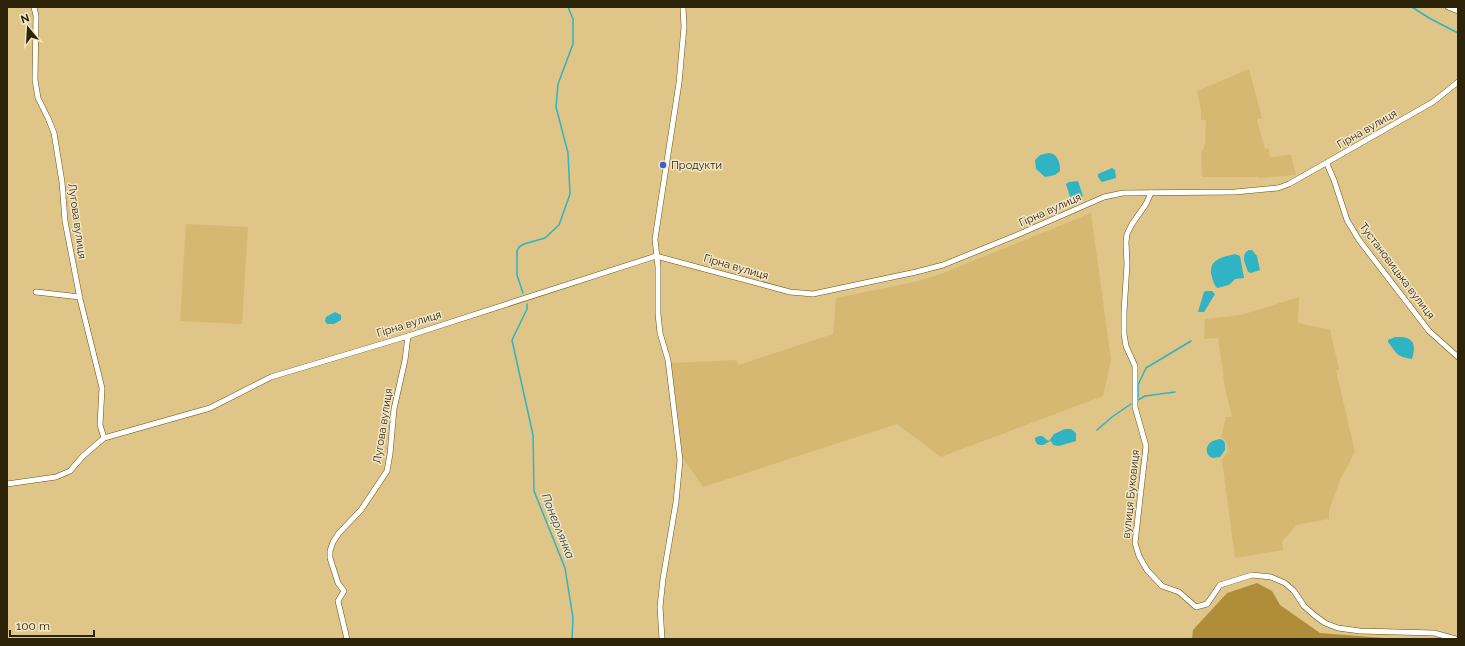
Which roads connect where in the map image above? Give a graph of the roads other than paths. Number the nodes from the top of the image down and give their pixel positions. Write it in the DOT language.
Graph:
graph roads {
  1 [pos="34,7"];
  2 [pos="683,7"];
  3 [pos="1448,7"];
  4 [pos="1458,12"];
  5 [pos="1458,82"];
  6 [pos="1327,164"];
  7 [pos="1150,193"];
  8 [pos="656,256"];
  9 [pos="36,292"];
  10 [pos="80,297"];
  11 [pos="408,336"];
  12 [pos="1458,357"];
  13 [pos="104,438"];
  14 [pos="7,484"];
  15 [pos="347,639"];
  16 [pos="662,639"];
  17 [pos="1456,639"];
  1 -- 10 [label="street, Лугова вулиця"];
  2 -- 8 [label="street"];
  3 -- 4 [label="street"];
  5 -- 6 [label="street, Гірна вулиця"];
  6 -- 7 [label="street, Гірна вулиця"];
  6 -- 12 [label="street, Тустановицька вулиця"];
  7 -- 8 [label="street, Гірна вулиця"];
  7 -- 17 [label="street, вулиця Буковиця"];
  8 -- 11 [label="street, Гірна вулиця"];
  8 -- 16 [label="street"];
  9 -- 10 [label="street"];
  10 -- 13 [label="street, Лугова вулиця"];
  11 -- 13 [label="street, Гірна вулиця"];
  11 -- 15 [label="street, Лугова вулиця"];
  13 -- 14 [label="street, Гірна вулиця"];
}
